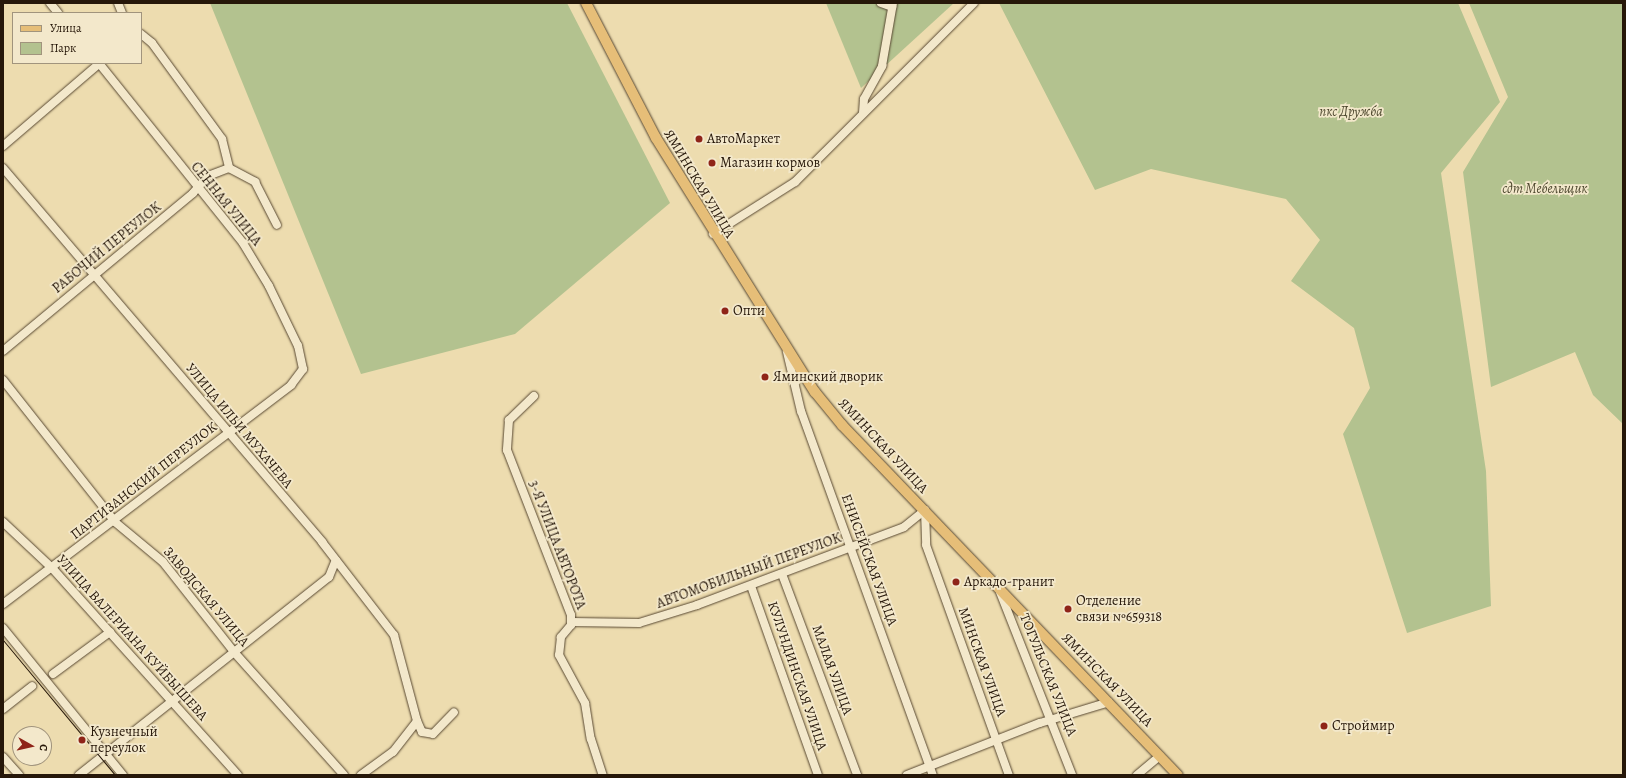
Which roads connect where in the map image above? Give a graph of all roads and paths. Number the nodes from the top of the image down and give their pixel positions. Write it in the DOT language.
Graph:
graph roads {
  1 [pos="50,3"];
  2 [pos="586,3"];
  3 [pos="881,3"];
  4 [pos="974,3"];
  5 [pos="893,5"];
  6 [pos="57,12"];
  7 [pos="142,35"];
  8 [pos="99,64"];
  9 [pos="101,64"];
  10 [pos="863,113"];
  11 [pos="3,146"];
  12 [pos="3,168"];
  13 [pos="229,168"];
  14 [pos="197,189"];
  15 [pos="278,225"];
  16 [pos="712,234"];
  17 [pos="95,273"];
  18 [pos="3,351"];
  19 [pos="787,352"];
  20 [pos="299,376"];
  21 [pos="3,380"];
  22 [pos="534,396"];
  23 [pos="227,432"];
  24 [pos="925,510"];
  25 [pos="3,522"];
  26 [pos="115,522"];
  27 [pos="850,547"];
  28 [pos="336,560"];
  29 [pos="53,569"];
  30 [pos="782,574"];
  31 [pos="751,586"];
  32 [pos="998,586"];
  33 [pos="3,604"];
  34 [pos="572,622"];
  35 [pos="3,628"];
  36 [pos="110,632"];
  37 [pos="234,652"];
  38 [pos="53,674"];
  39 [pos="32,686"];
  40 [pos="1109,702"];
  41 [pos="173,703"];
  42 [pos="3,709"];
  43 [pos="454,712"];
  44 [pos="1053,719"];
  45 [pos="417,721"];
  46 [pos="997,740"];
  47 [pos="106,755"];
  48 [pos="1160,756"];
  49 [pos="3,757"];
  50 [pos="930,766"];
  51 [pos="19,775"];
  52 [pos="79,775"];
  53 [pos="123,775"];
  54 [pos="238,775"];
  55 [pos="344,775"];
  56 [pos="362,775"];
  57 [pos="603,775"];
  58 [pos="818,775"];
  59 [pos="857,775"];
  60 [pos="907,775"];
  61 [pos="933,775"];
  62 [pos="1009,775"];
  63 [pos="1072,775"];
  64 [pos="1136,775"];
  65 [pos="1178,775"];
  1 -- 6 [label="street"];
  2 -- 16 [label="main road, ЯМИНСКАЯ УЛИЦА"];
  3 -- 5 [label="street"];
  4 -- 10 [label="street"];
  5 -- 10 [label="street"];
  7 -- 13 [label="street"];
  8 -- 11 [label="street"];
  9 -- 14 [label="street, СЕННАЯ УЛИЦА"];
  10 -- 16 [label="street"];
  12 -- 17 [label="street, УЛИЦА ИЛЬИ МУХАЧЕВА"];
  13 -- 14 [label="street, РАБОЧИЙ ПЕРЕУЛОК"];
  13 -- 15 [label="street"];
  14 -- 17 [label="street, РАБОЧИЙ ПЕРЕУЛОК"];
  14 -- 20 [label="street, СЕННАЯ УЛИЦА"];
  16 -- 19 [label="main road, ЯМИНСКАЯ УЛИЦА"];
  17 -- 18 [label="street, РАБОЧИЙ ПЕРЕУЛОК"];
  17 -- 23 [label="street, УЛИЦА ИЛЬИ МУХАЧЕВА"];
  19 -- 24 [label="main road, ЯМИНСКАЯ УЛИЦА"];
  19 -- 27 [label="street, ЕНИСЕЙСКАЯ УЛИЦА"];
  20 -- 23 [label="street, ПАРТИЗАНСКИЙ ПЕРЕУЛОК"];
  21 -- 26 [label="street, ЗАВОДСКАЯ УЛИЦА"];
  22 -- 34 [label="street, 3-Я УЛИЦА АВТОРОТА"];
  23 -- 26 [label="street, ПАРТИЗАНСКИЙ ПЕРЕУЛОК"];
  23 -- 28 [label="street, УЛИЦА ИЛЬИ МУХАЧЕВА"];
  24 -- 27 [label="street, АВТОМОБИЛЬНЫЙ ПЕРЕУЛОК"];
  24 -- 32 [label="main road, ЯМИНСКАЯ УЛИЦА"];
  24 -- 46 [label="street, МИНСКАЯ УЛИЦА"];
  25 -- 29 [label="street, УЛИЦА ВАЛЕРИАНА КУЙБЫШЕВА"];
  26 -- 29 [label="street, ПАРТИЗАНСКИЙ ПЕРЕУЛОК"];
  26 -- 37 [label="street, ЗАВОДСКАЯ УЛИЦА"];
  27 -- 30 [label="street, АВТОМОБИЛЬНЫЙ ПЕРЕУЛОК"];
  27 -- 50 [label="street, ЕНИСЕЙСКАЯ УЛИЦА"];
  28 -- 37 [label="street"];
  28 -- 45 [label="street, УЛИЦА ИЛЬИ МУХАЧЕВА"];
  29 -- 33 [label="street, ПАРТИЗАНСКИЙ ПЕРЕУЛОК"];
  29 -- 36 [label="street, УЛИЦА ВАЛЕРИАНА КУЙБЫШЕВА"];
  30 -- 31 [label="street, АВТОМОБИЛЬНЫЙ ПЕРЕУЛОК"];
  30 -- 59 [label="street, МАЛАЯ УЛИЦА"];
  31 -- 34 [label="street, АВТОМОБИЛЬНЫЙ ПЕРЕУЛОК"];
  31 -- 58 [label="street, КУЛУНДИНСКАЯ УЛИЦА"];
  32 -- 40 [label="main road, ЯМИНСКАЯ УЛИЦА"];
  32 -- 44 [label="street, ТОГУЛЬСКАЯ УЛИЦА"];
  34 -- 57 [label="street, 3-Я УЛИЦА АВТОРОТА"];
  35 -- 47 [label="street"];
  36 -- 38 [label="street"];
  36 -- 41 [label="street, УЛИЦА ВАЛЕРИАНА КУЙБЫШЕВА"];
  37 -- 41 [label="street"];
  37 -- 55 [label="street, ЗАВОДСКАЯ УЛИЦА"];
  39 -- 42 [label="street"];
  40 -- 44 [label="street"];
  40 -- 48 [label="main road, ЯМИНСКАЯ УЛИЦА"];
  41 -- 47 [label="street"];
  41 -- 54 [label="street, УЛИЦА ВАЛЕРИАНА КУЙБЫШЕВА"];
  43 -- 45 [label="street"];
  44 -- 46 [label="street"];
  44 -- 63 [label="street, ТОГУЛЬСКАЯ УЛИЦА"];
  45 -- 56 [label="street"];
  46 -- 50 [label="street"];
  46 -- 62 [label="street, МИНСКАЯ УЛИЦА"];
  47 -- 52 [label="street"];
  47 -- 53 [label="street"];
  48 -- 64 [label="street"];
  48 -- 65 [label="main road, ЯМИНСКАЯ УЛИЦА"];
  49 -- 51 [label="street"];
  50 -- 60 [label="street"];
  50 -- 61 [label="street, ЕНИСЕЙСКАЯ УЛИЦА"];
}
